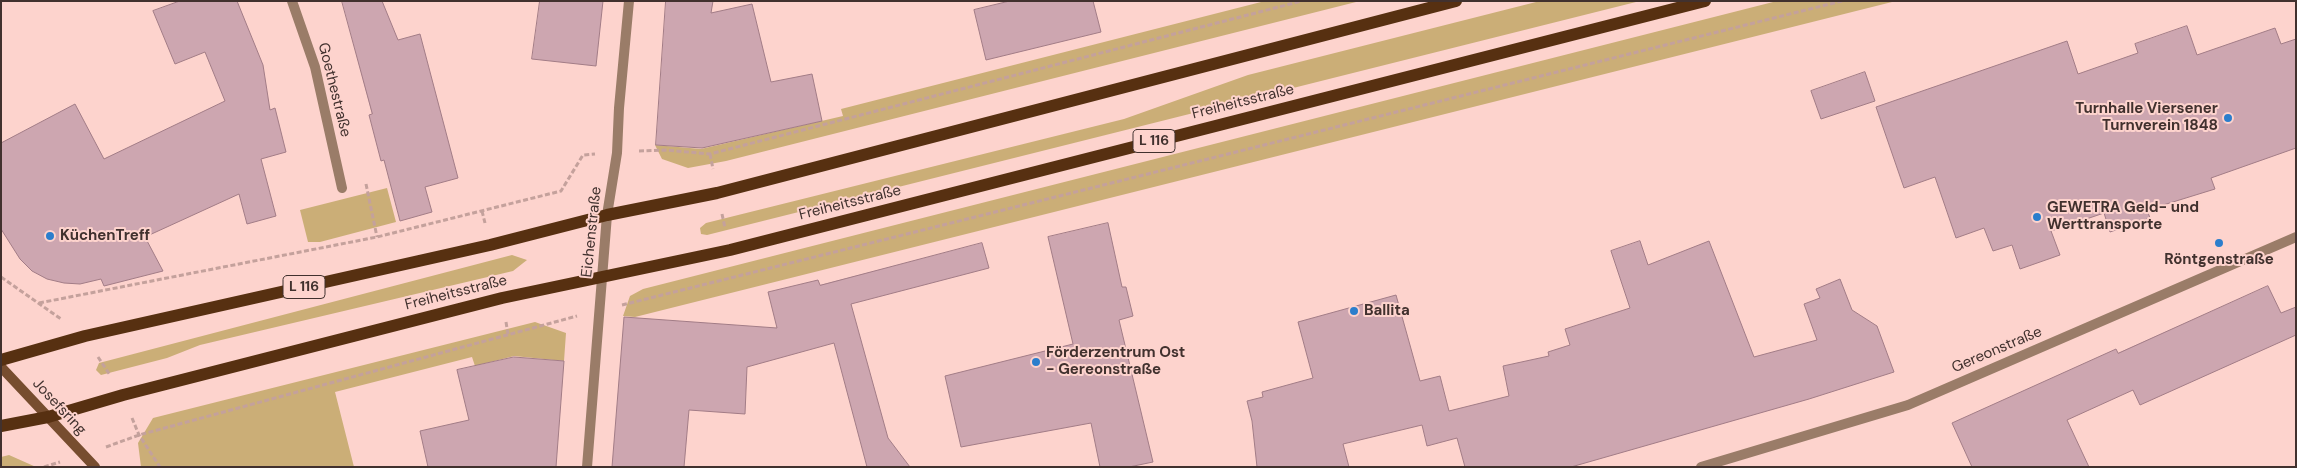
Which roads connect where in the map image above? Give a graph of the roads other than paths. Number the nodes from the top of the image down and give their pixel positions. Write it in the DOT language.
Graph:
graph roads {
  1 [pos="292,1"];
  2 [pos="629,1"];
  3 [pos="1456,1"];
  4 [pos="1705,1"];
  5 [pos="342,188"];
  6 [pos="607,215"];
  7 [pos="2296,237"];
  8 [pos="602,277"];
  9 [pos="1,360"];
  10 [pos="1,367"];
  11 [pos="48,417"];
  12 [pos="1,426"];
  13 [pos="94,467"];
  14 [pos="587,467"];
  15 [pos="1701,467"];
  1 -- 5 [label="street, Goethestraße"];
  2 -- 6 [label="street, Eichenstraße"];
  3 -- 6 [label="main road, L 116"];
  4 -- 8 [label="main road, Freiheitsstraße / L 116"];
  6 -- 8 [label="street, Eichenstraße"];
  6 -- 9 [label="main road, L 116"];
  7 -- 15 [label="street, Gereonstraße"];
  8 -- 11 [label="main road, Freiheitsstraße / L 116"];
  8 -- 14 [label="street, Eichenstraße"];
  10 -- 11 [label="main road, Josefsring"];
  11 -- 12 [label="main road, Freiheitsstraße"];
  11 -- 13 [label="main road, Josefsring"];
}
